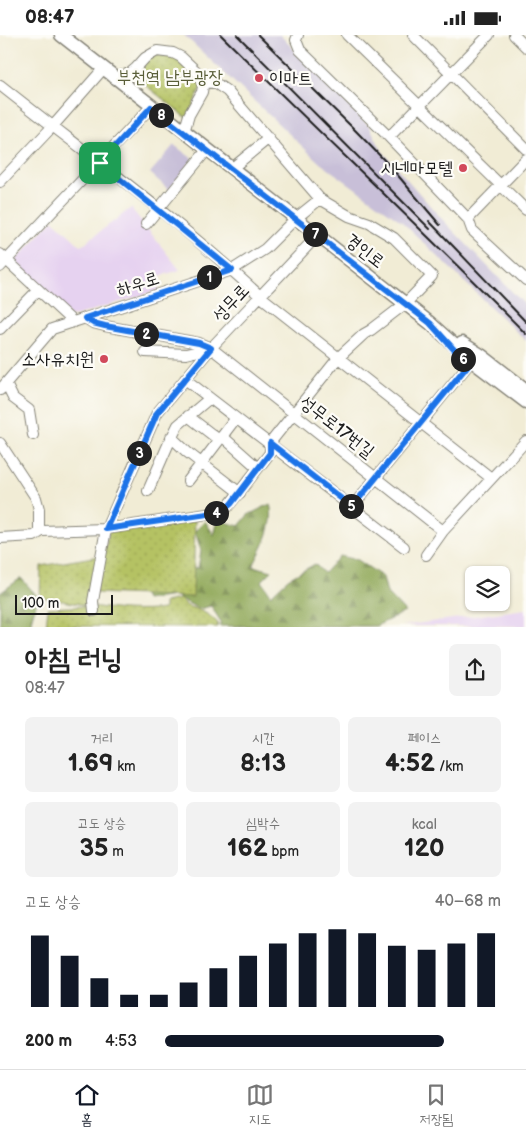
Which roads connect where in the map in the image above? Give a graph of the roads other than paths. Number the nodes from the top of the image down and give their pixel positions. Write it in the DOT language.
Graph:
graph roads {
  1 [pos="61,35"];
  2 [pos="298,35"];
  3 [pos="347,35"];
  4 [pos="413,35"];
  5 [pos="489,35"];
  6 [pos="514,35"];
  7 [pos="526,47"];
  8 [pos="103,69"];
  9 [pos="451,73"];
  10 [pos="114,78"];
  11 [pos="202,82"];
  12 [pos="0,85"];
  13 [pos="419,106"];
  14 [pos="151,107"];
  15 [pos="52,127"];
  16 [pos="184,133"];
  17 [pos="389,137"];
  18 [pos="270,138"];
  19 [pos="526,149"];
  20 [pos="207,150"];
  21 [pos="526,159"];
  22 [pos="100,163"];
  23 [pos="231,169"];
  24 [pos="2,177"];
  25 [pos="501,185"];
  26 [pos="320,199"];
  27 [pos="526,209"];
  28 [pos="158,210"];
  29 [pos="295,219"];
  30 [pos="468,219"];
  31 [pos="146,225"];
  32 [pos="317,236"];
  33 [pos="2,261"];
  34 [pos="232,270"];
  35 [pos="526,280"];
  36 [pos="38,290"];
  37 [pos="260,296"];
  38 [pos="405,304"];
  39 [pos="85,318"];
  40 [pos="73,322"];
  41 [pos="430,323"];
  42 [pos="0,329"];
  43 [pos="211,348"];
  44 [pos="145,352"];
  45 [pos="338,358"];
  46 [pos="468,365"];
  47 [pos="185,379"];
  48 [pos="3,387"];
  49 [pos="526,390"];
  50 [pos="526,397"];
  51 [pos="210,398"];
  52 [pos="526,401"];
  53 [pos="526,409"];
  54 [pos="294,414"];
  55 [pos="188,416"];
  56 [pos="236,418"];
  57 [pos="421,423"];
  58 [pos="33,435"];
  59 [pos="172,437"];
  60 [pos="220,438"];
  61 [pos="526,441"];
  62 [pos="0,443"];
  63 [pos="270,443"];
  64 [pos="201,463"];
  65 [pos="258,468"];
  66 [pos="376,478"];
  67 [pos="491,478"];
  68 [pos="188,481"];
  69 [pos="148,491"];
  70 [pos="240,493"];
  71 [pos="352,507"];
  72 [pos="106,529"];
  73 [pos="443,531"];
  74 [pos="39,533"];
  75 [pos="0,538"];
  76 [pos="404,547"];
  77 [pos="426,555"];
  78 [pos="94,611"];
  1 -- 8 [label="main road, 경인로"];
  2 -- 17 [label="street"];
  3 -- 13 [label="street"];
  4 -- 9 [label="street"];
  5 -- 9 [label="street"];
  6 -- 7 [label="street"];
  8 -- 10 [label="main road, 경인로"];
  8 -- 15 [label="street"];
  9 -- 13 [label="street"];
  9 -- 19 [label="street"];
  10 -- 11 [label="street"];
  10 -- 14 [label="main road, 경인로"];
  11 -- 16 [label="street"];
  11 -- 18 [label="street"];
  12 -- 15 [label="street"];
  13 -- 17 [label="street"];
  13 -- 25 [label="street"];
  14 -- 16 [label="main road, 경인로"];
  14 -- 22 [label="street"];
  15 -- 22 [label="street"];
  15 -- 24 [label="street"];
  16 -- 20 [label="main road, 경인로"];
  17 -- 30 [label="street"];
  18 -- 23 [label="street"];
  18 -- 26 [label="street"];
  20 -- 23 [label="main road, 경인로"];
  20 -- 28 [label="street"];
  21 -- 25 [label="street"];
  22 -- 28 [label="street"];
  22 -- 33 [label="street"];
  23 -- 29 [label="main road, 경인로"];
  25 -- 27 [label="street"];
  25 -- 30 [label="street"];
  26 -- 29 [label="street, 하우로"];
  26 -- 38 [label="street"];
  28 -- 31 [label="street"];
  28 -- 34 [label="street"];
  29 -- 32 [label="main road, 경인로"];
  29 -- 34 [label="street, 하우로"];
  30 -- 35 [label="street"];
  32 -- 37 [label="street, 성무로"];
  32 -- 38 [label="main road, 경인로"];
  33 -- 36 [label="street"];
  34 -- 37 [label="street"];
  34 -- 39 [label="street, 하우로"];
  36 -- 40 [label="street"];
  36 -- 42 [label="street"];
  37 -- 43 [label="street, 성무로"];
  37 -- 45 [label="street"];
  38 -- 41 [label="main road, 경인로"];
  38 -- 45 [label="street"];
  39 -- 40 [label="street, 하우로"];
  39 -- 43 [label="street"];
  40 -- 48 [label="street, 하우로"];
  41 -- 46 [label="main road, 경인로"];
  41 -- 49 [label="main road, 경인로"];
  41 -- 50 [label="street"];
  41 -- 52 [label="main road, 경인로"];
  43 -- 44 [label="street"];
  43 -- 47 [label="street, 성무로"];
  43 -- 54 [label="street, 성무로17번길"];
  45 -- 54 [label="street"];
  45 -- 57 [label="street"];
  46 -- 53 [label="main road, 경인로"];
  46 -- 57 [label="street"];
  47 -- 51 [label="street"];
  47 -- 72 [label="street, 성무로"];
  48 -- 58 [label="street"];
  51 -- 55 [label="street"];
  51 -- 56 [label="street"];
  54 -- 63 [label="street"];
  54 -- 66 [label="street, 성무로17번길"];
  55 -- 59 [label="street"];
  55 -- 60 [label="street"];
  56 -- 60 [label="street"];
  56 -- 63 [label="street"];
  57 -- 66 [label="street"];
  57 -- 67 [label="street"];
  59 -- 64 [label="street"];
  59 -- 69 [label="street"];
  60 -- 64 [label="street"];
  60 -- 65 [label="street"];
  61 -- 67 [label="street"];
  62 -- 74 [label="street"];
  63 -- 65 [label="street"];
  63 -- 71 [label="street"];
  64 -- 68 [label="street"];
  64 -- 70 [label="street"];
  65 -- 70 [label="street"];
  66 -- 71 [label="street"];
  66 -- 73 [label="street, 성무로17번길"];
  67 -- 73 [label="street"];
  70 -- 72 [label="street"];
  71 -- 76 [label="street"];
  72 -- 74 [label="street"];
  72 -- 78 [label="street, 성무로"];
  73 -- 77 [label="street"];
  74 -- 75 [label="street"];
}
